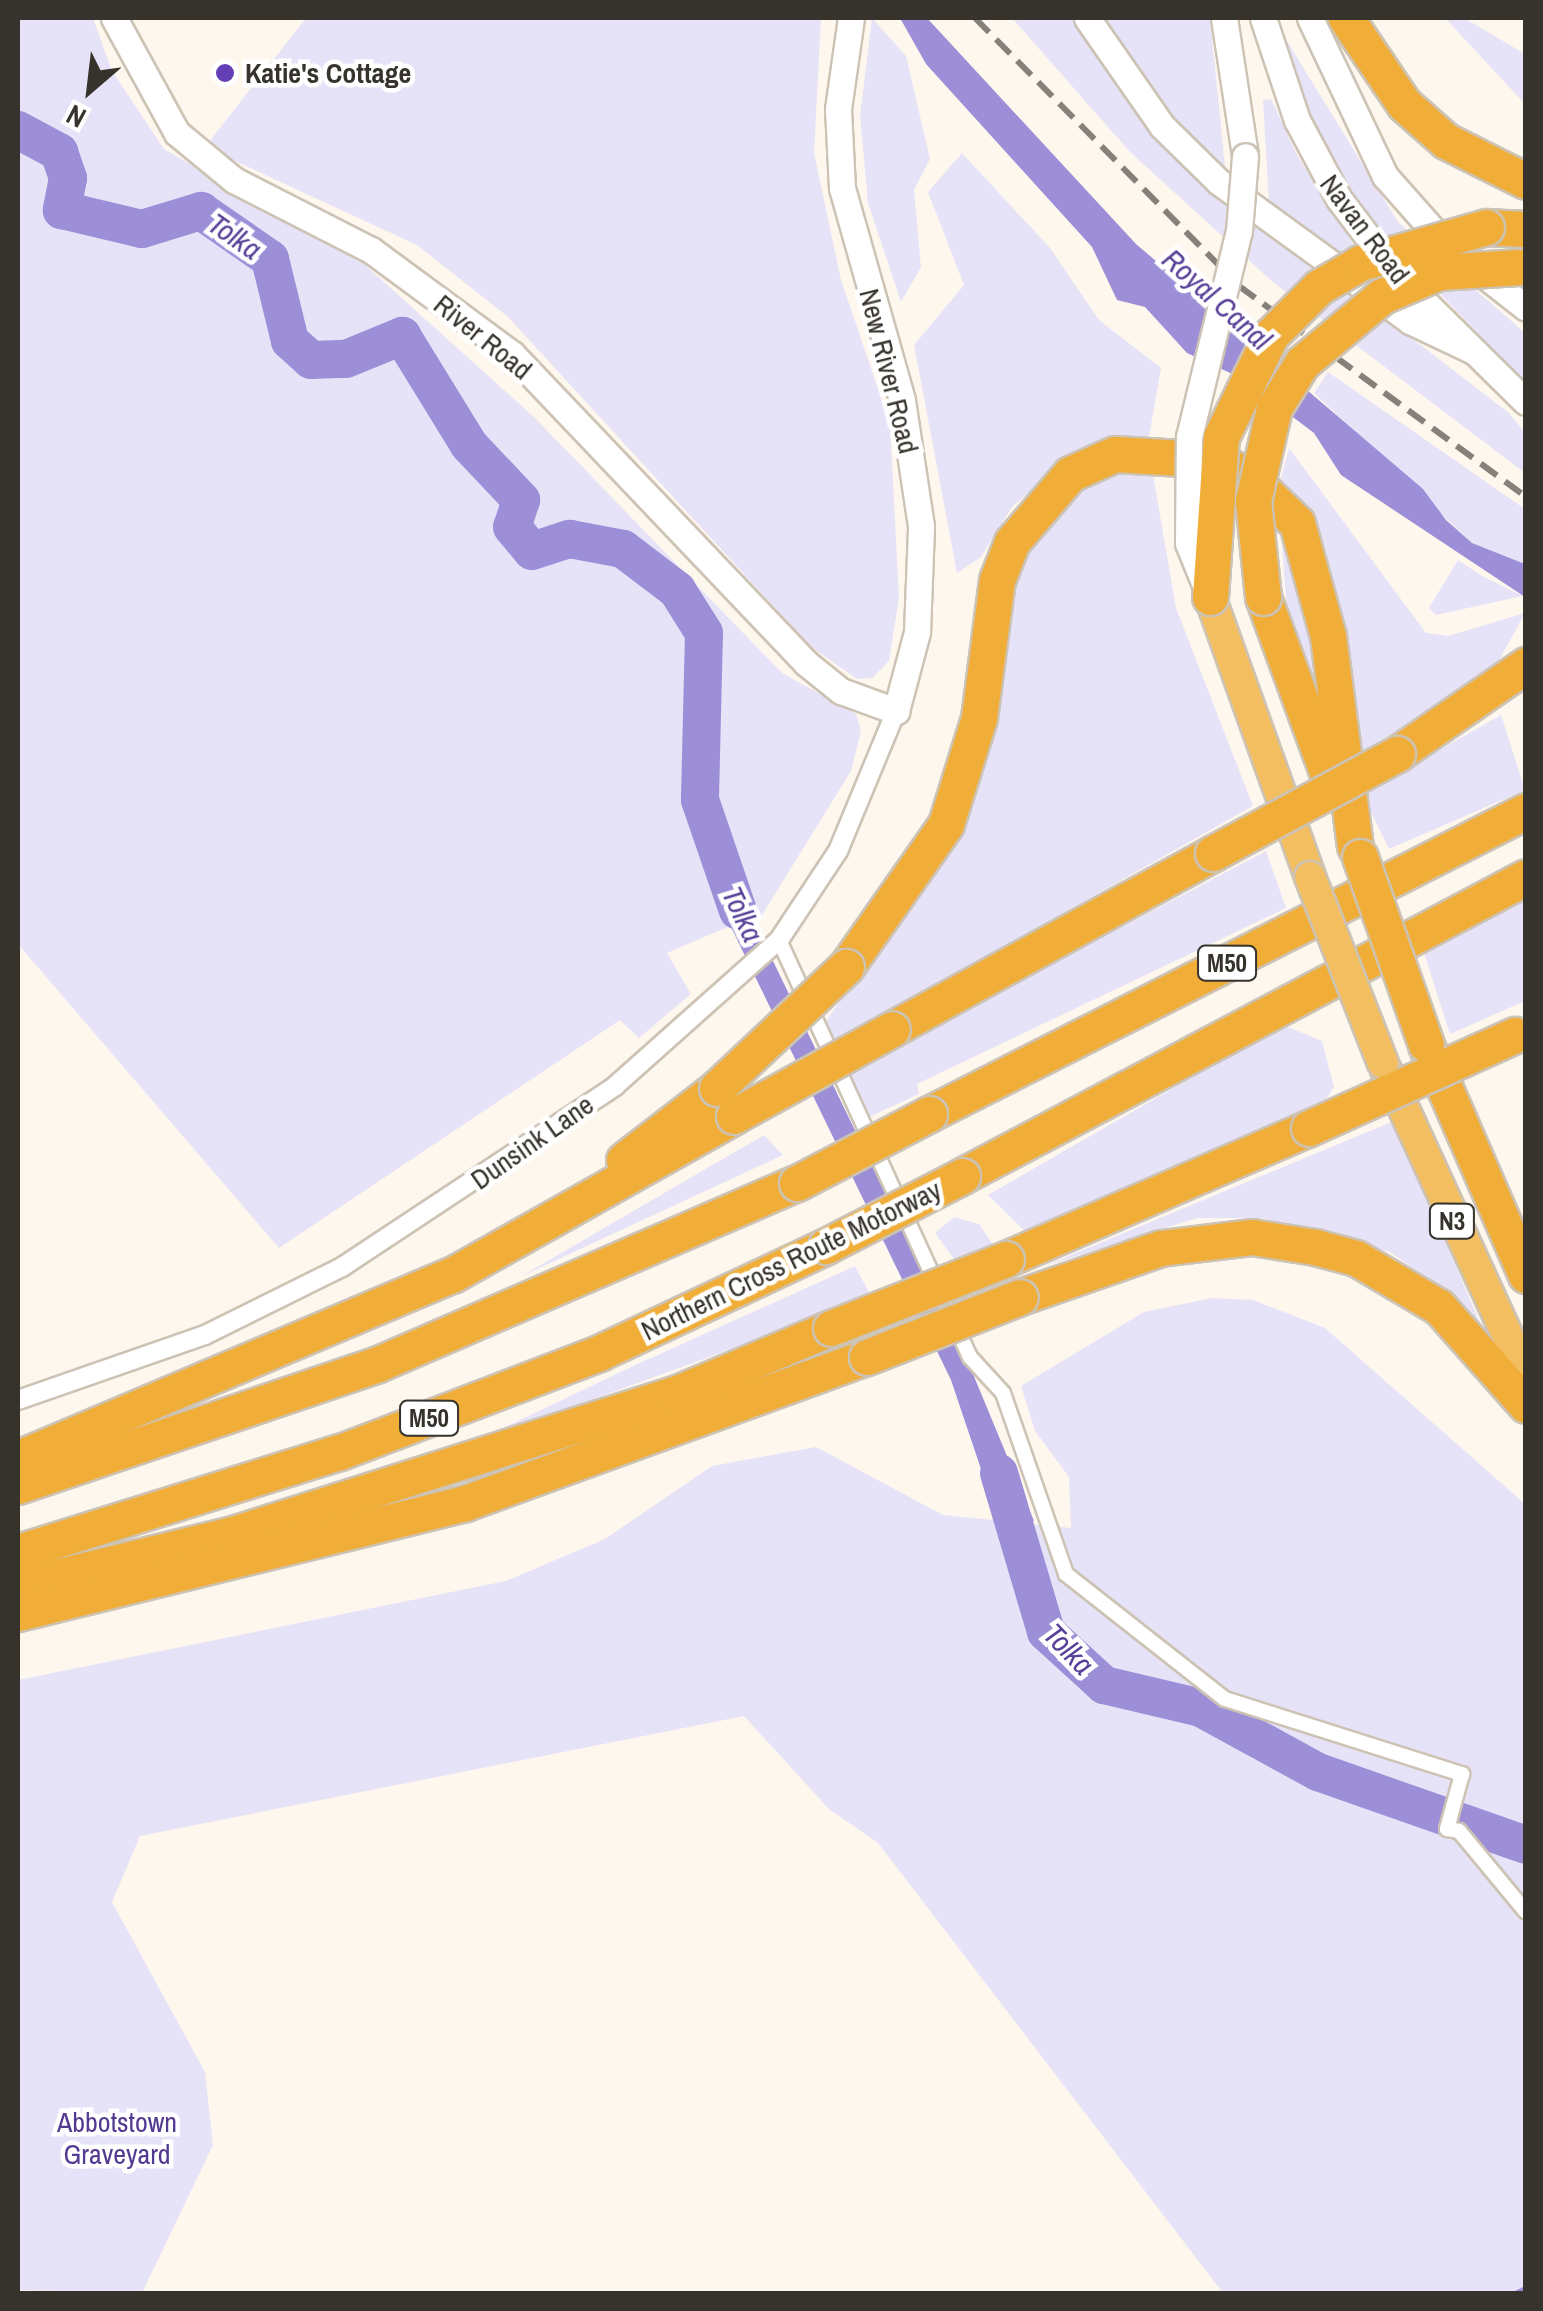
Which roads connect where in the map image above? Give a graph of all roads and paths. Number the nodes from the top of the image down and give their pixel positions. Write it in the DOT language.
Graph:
graph roads {
  1 [pos="114,18"];
  2 [pos="1087,18"];
  3 [pos="1224,18"];
  4 [pos="1263,18"];
  5 [pos="1310,18"];
  6 [pos="1346,18"];
  7 [pos="849,24"];
  8 [pos="1526,180"];
  9 [pos="1526,229"];
  10 [pos="1522,267"];
  11 [pos="1526,308"];
  12 [pos="1471,350"];
  13 [pos="1526,402"];
  14 [pos="1210,597"];
  15 [pos="1526,664"];
  16 [pos="896,712"];
  17 [pos="1526,811"];
  18 [pos="1357,852"];
  19 [pos="1526,877"];
  20 [pos="775,945"];
  21 [pos="1520,1033"];
  22 [pos="726,1102"];
  23 [pos="1526,1274"];
  24 [pos="1526,1376"];
  25 [pos="18,1400"];
  26 [pos="1526,1406"];
  27 [pos="18,1458"];
  28 [pos="18,1486"];
  29 [pos="18,1552"];
  30 [pos="18,1586"];
  31 [pos="18,1614"];
  32 [pos="1526,1912"];
  1 -- 16 [label="main road, River Road"];
  2 -- 12 [label="main road"];
  3 -- 14 [label="main road, bridge"];
  4 -- 12 [label="main road, Navan Road"];
  5 -- 11 [label="main road, Navan Road"];
  6 -- 8 [label="highway"];
  7 -- 16 [label="main road, New River Road"];
  9 -- 14 [label="highway, bridge"];
  10 -- 18 [label="highway, bridge"];
  12 -- 13 [label="main road, Navan Road"];
  14 -- 24 [label="highway, N3, bridge"];
  15 -- 22 [label="highway, bridge"];
  16 -- 20 [label="street, Dunsink Lane"];
  17 -- 28 [label="highway, M50, bridge"];
  18 -- 22 [label="highway, bridge"];
  18 -- 23 [label="highway, bridge"];
  19 -- 29 [label="highway, Northern Cross Route Motorway / M50, bridge"];
  20 -- 25 [label="street, Dunsink Lane"];
  20 -- 32 [label="street"];
  21 -- 30 [label="highway, bridge"];
  22 -- 27 [label="highway"];
  26 -- 31 [label="highway, bridge"];
}
